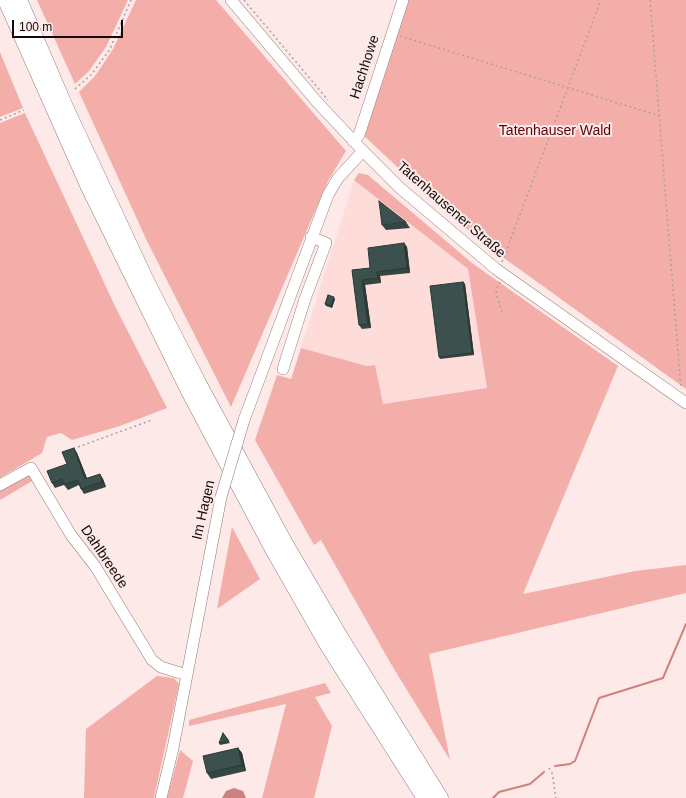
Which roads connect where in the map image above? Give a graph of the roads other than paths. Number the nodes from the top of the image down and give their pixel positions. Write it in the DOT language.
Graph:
graph roads {
  1 [pos="6,0"];
  2 [pos="19,0"];
  3 [pos="231,0"];
  4 [pos="403,0"];
  5 [pos="353,141"];
  6 [pos="363,151"];
  7 [pos="311,237"];
  8 [pos="283,369"];
  9 [pos="686,403"];
  10 [pos="0,485"];
  11 [pos="187,675"];
  12 [pos="161,798"];
  13 [pos="425,798"];
  14 [pos="440,798"];
  1 -- 13 [label="highway"];
  2 -- 14 [label="highway"];
  3 -- 5 [label="street, Tatenhausener Straße"];
  4 -- 5 [label="street, Hachhowe"];
  5 -- 6 [label="street, Tatenhausener Straße"];
  6 -- 7 [label="street, Im Hagen"];
  6 -- 9 [label="street, Tatenhausener Straße"];
  7 -- 8 [label="street"];
  7 -- 11 [label="street, Im Hagen, bridge"];
  10 -- 11 [label="street, Dahlbreede"];
  11 -- 12 [label="street, Im Hagen"];
}
